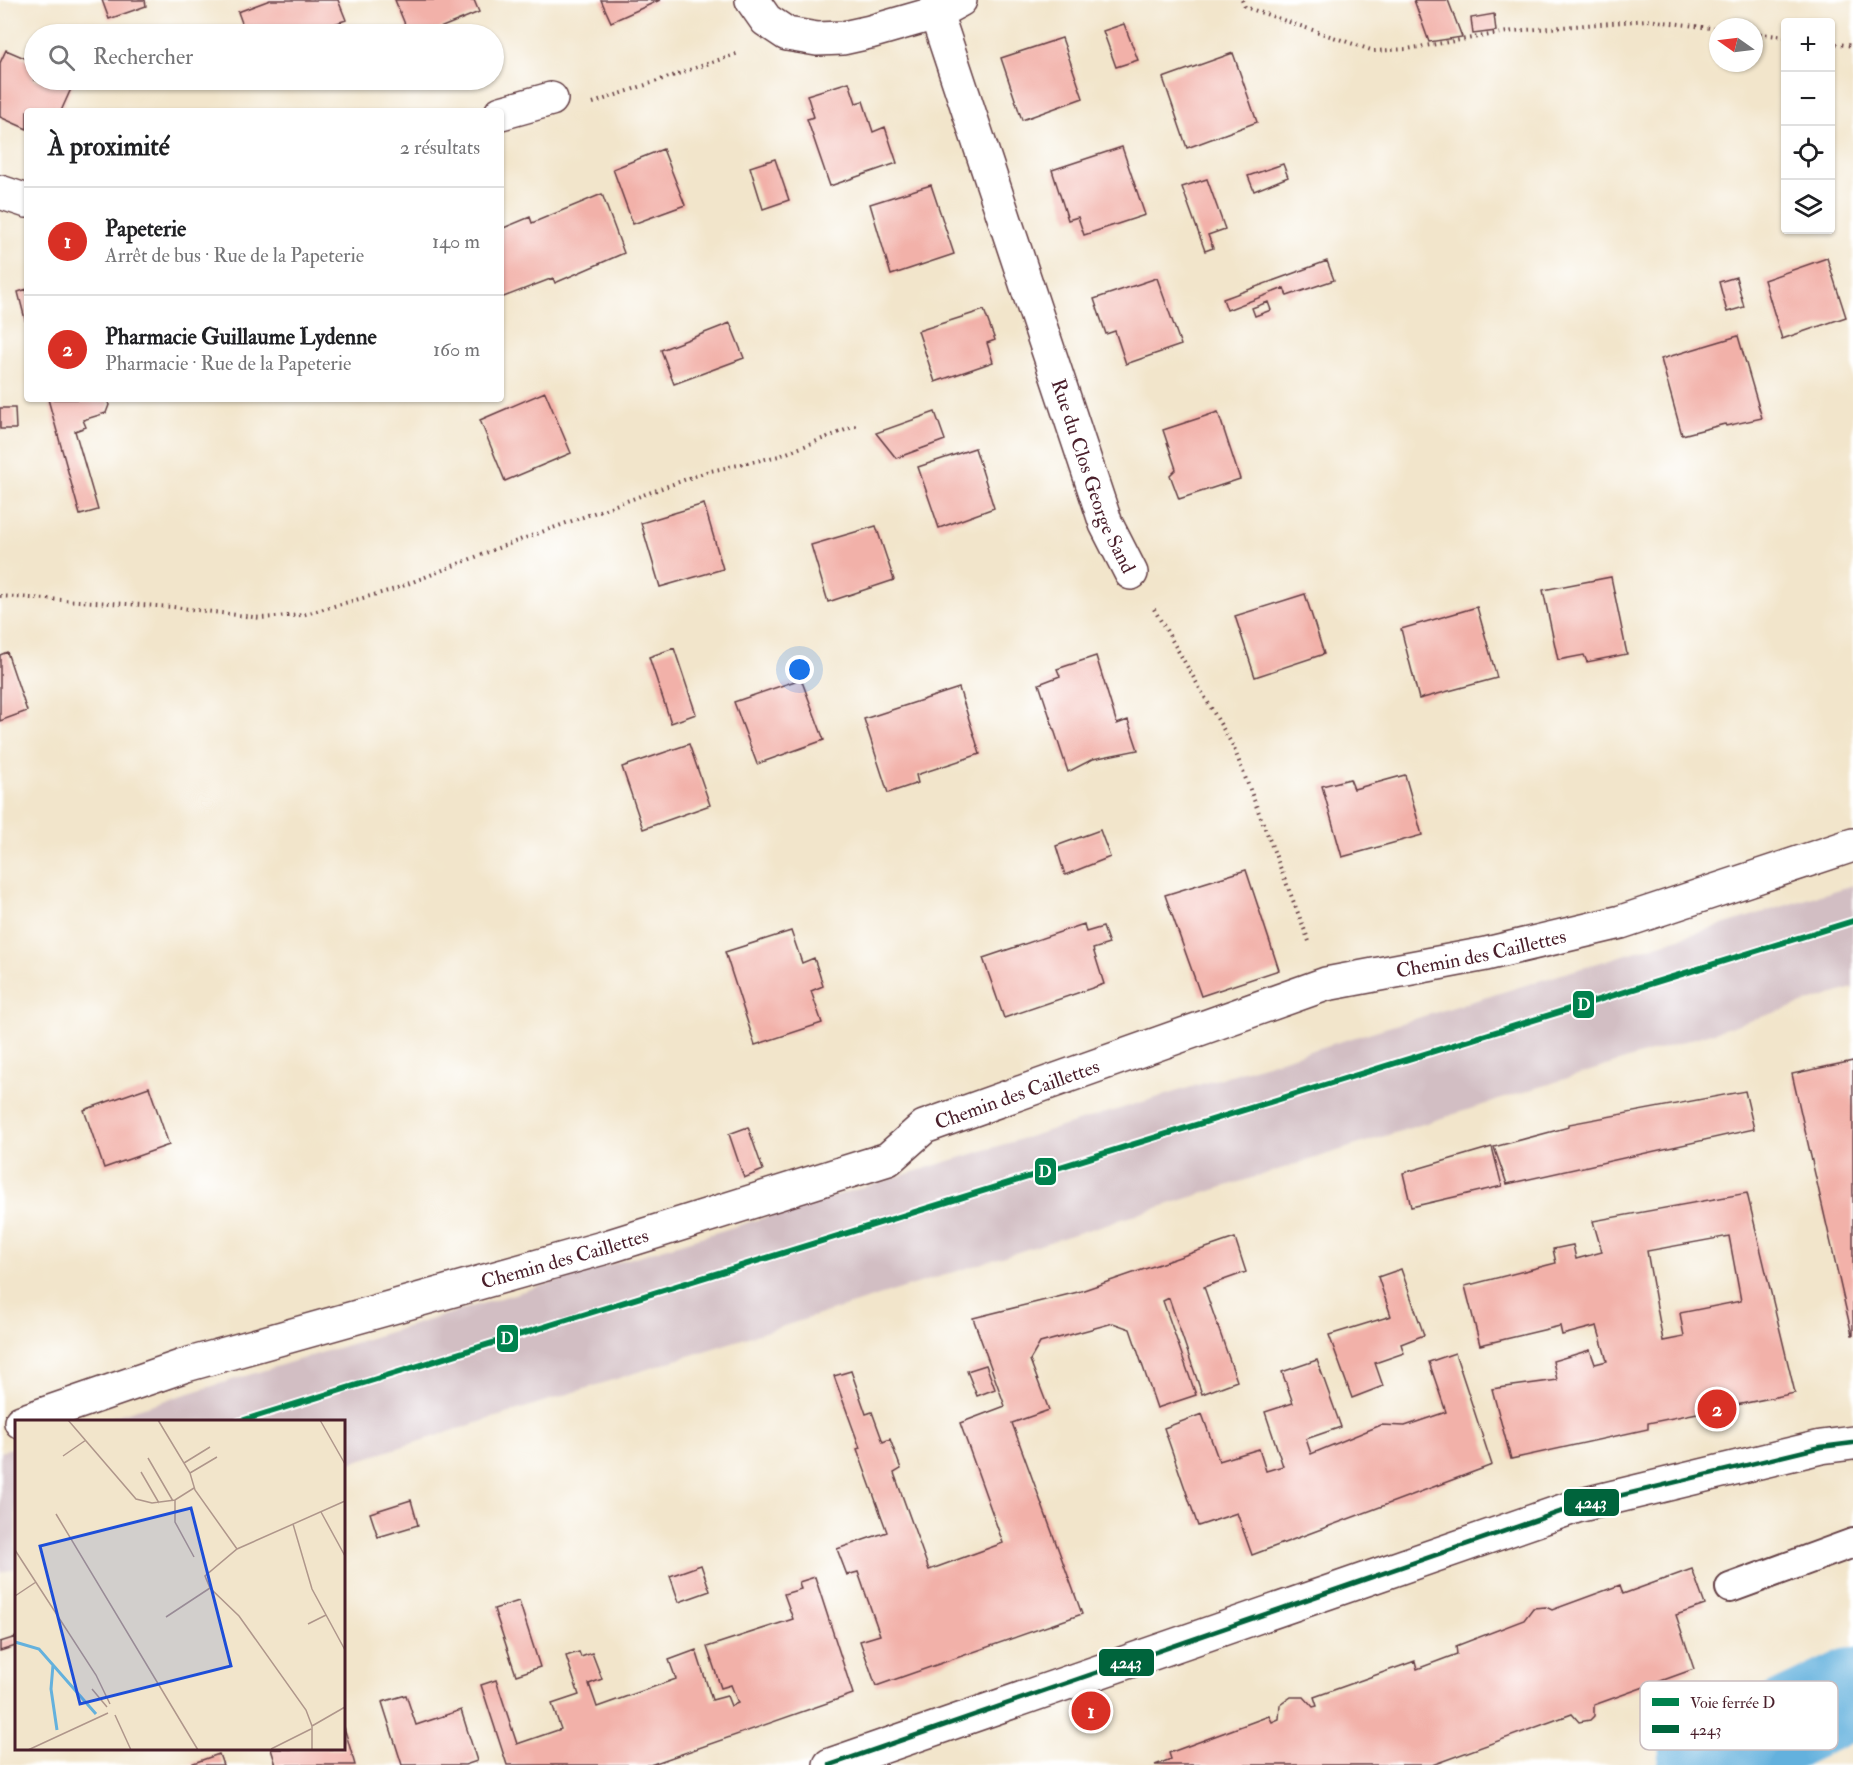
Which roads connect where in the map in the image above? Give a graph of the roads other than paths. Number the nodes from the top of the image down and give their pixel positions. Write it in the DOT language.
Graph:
graph roads {
  1 [pos="948,7"];
  2 [pos="759,10"];
  3 [pos="551,99"];
  4 [pos="504,112"];
  5 [pos="0,192"];
  6 [pos="24,200"];
  7 [pos="1131,573"];
  8 [pos="1853,845"];
  9 [pos="27,1420"];
  10 [pos="15,1423"];
  11 [pos="0,1427"];
  12 [pos="1853,1443"];
  13 [pos="1853,1543"];
  14 [pos="1730,1588"];
  15 [pos="830,1765"];
  1 -- 2 [label="street"];
  1 -- 7 [label="street, Rue du Clos George Sand"];
  3 -- 4 [label="street"];
  5 -- 6 [label="street"];
  8 -- 9 [label="street, Chemin des Caillettes"];
  10 -- 11 [label="street"];
  12 -- 15 [label="street"];
  13 -- 14 [label="lane"];
}
